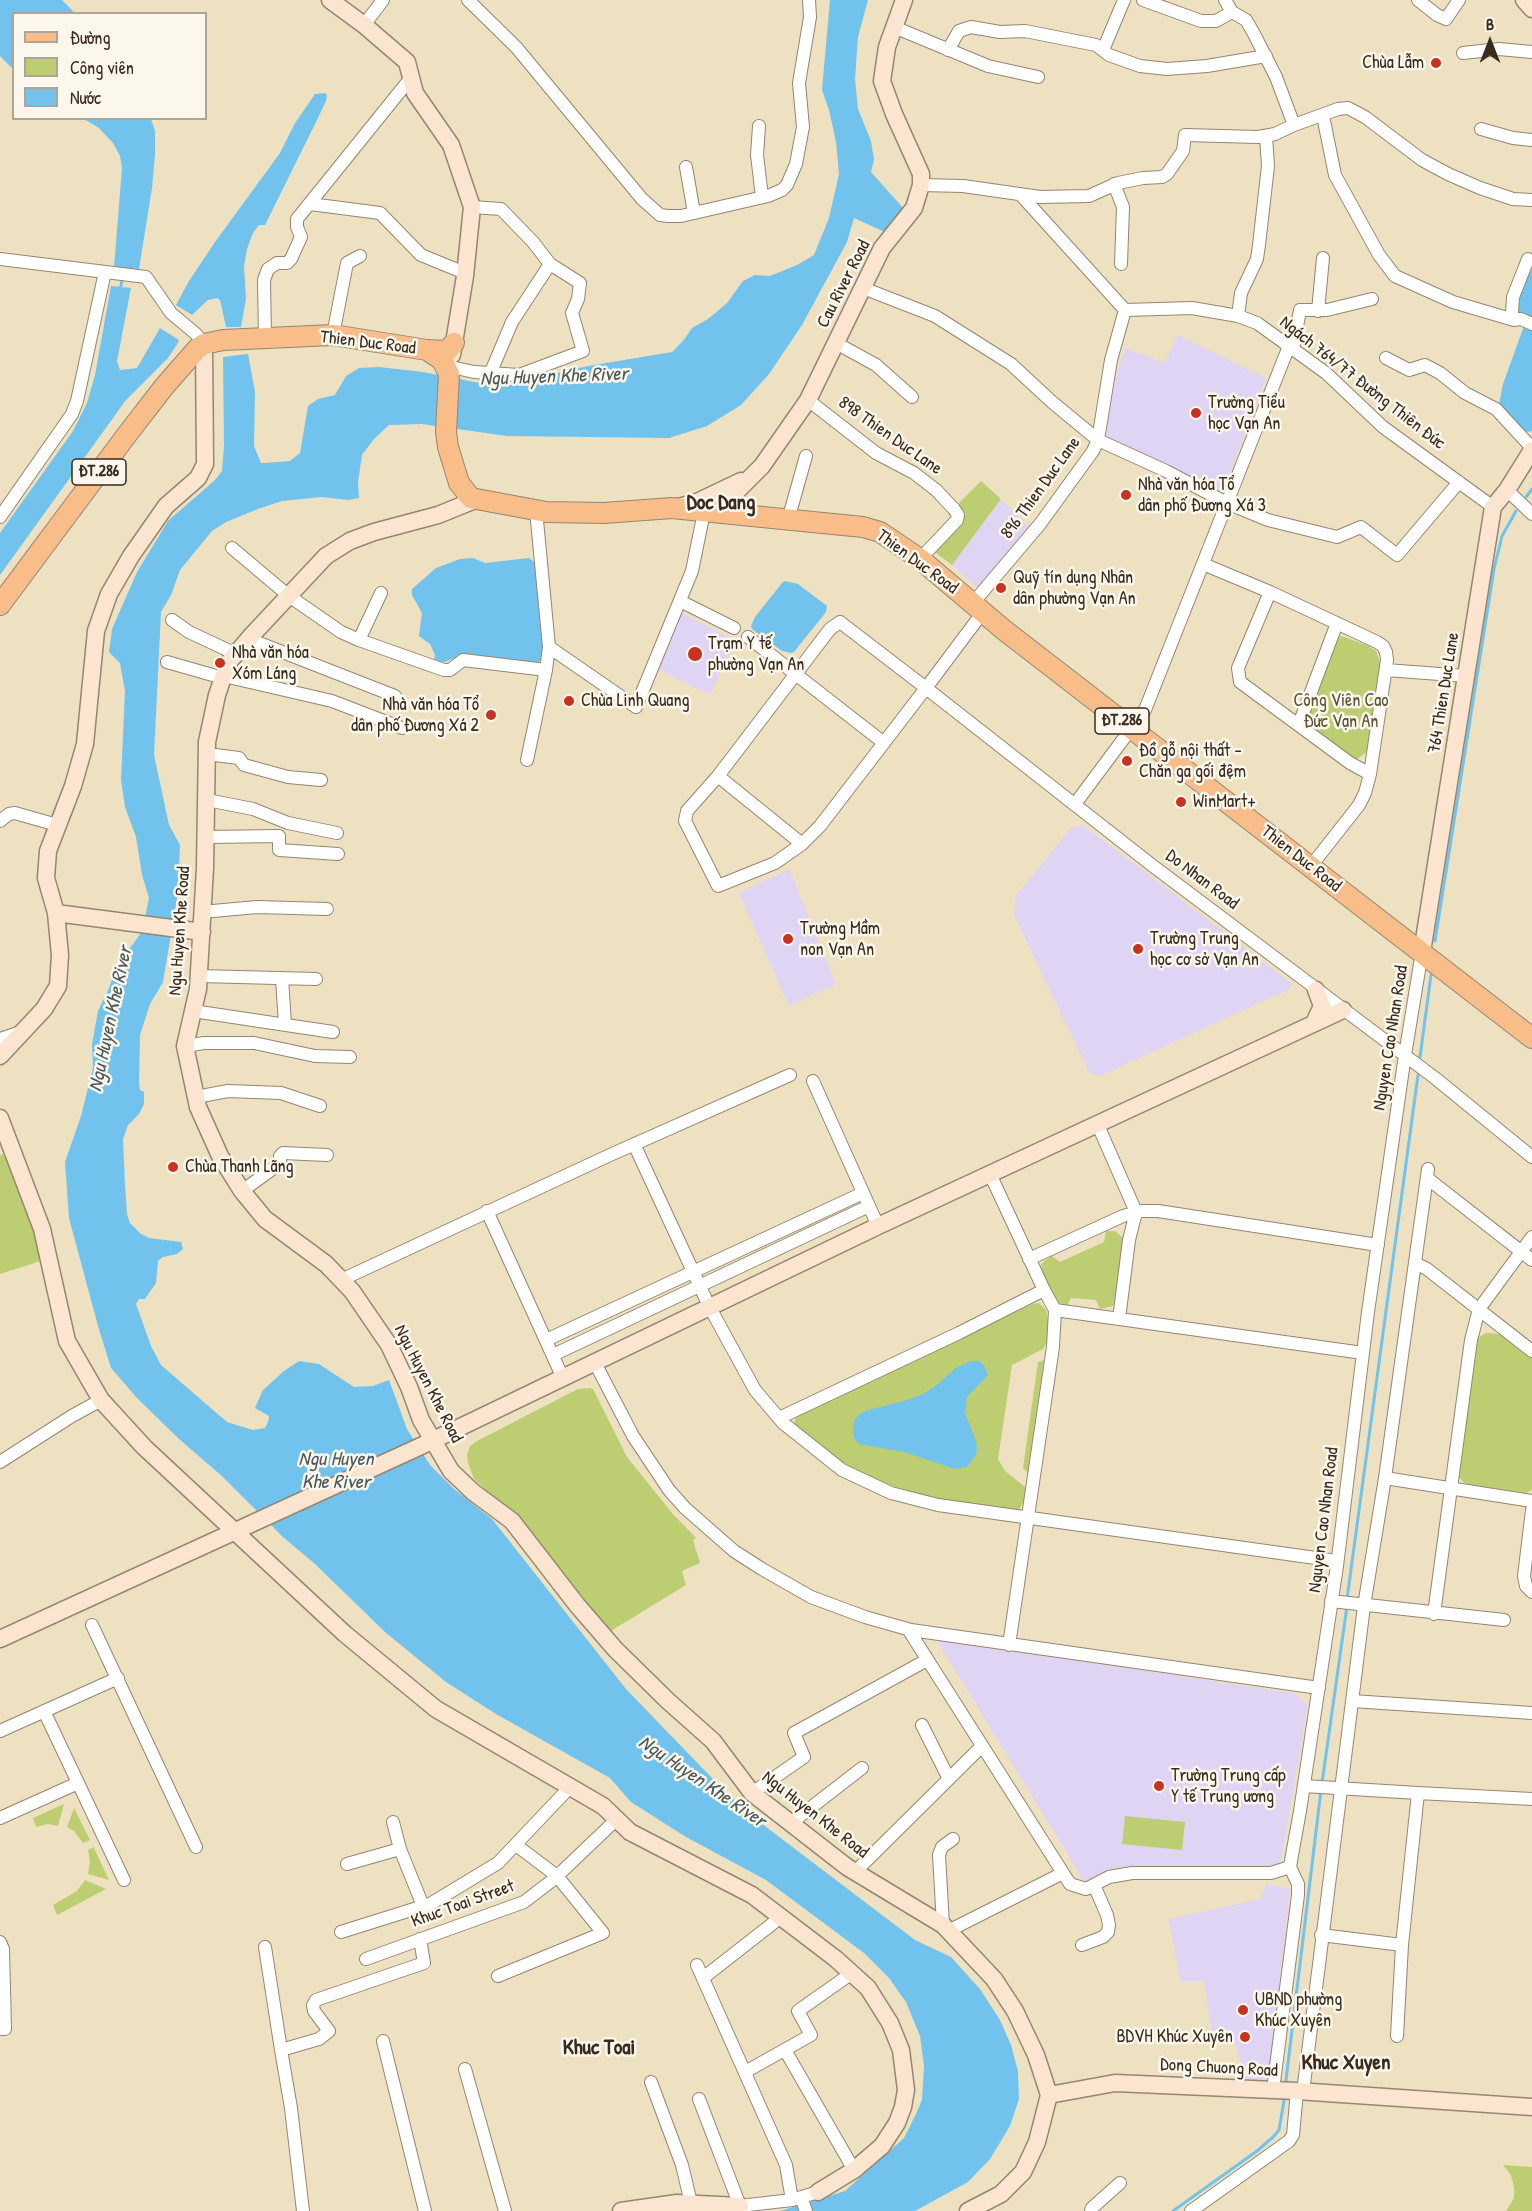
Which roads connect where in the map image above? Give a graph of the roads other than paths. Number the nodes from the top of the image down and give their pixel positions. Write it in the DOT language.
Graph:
graph roads {
  1 [pos="330,0"];
  2 [pos="383,0"];
  3 [pos="468,0"];
  4 [pos="809,0"];
  5 [pos="904,0"];
  6 [pos="1124,0"];
  7 [pos="1143,0"];
  8 [pos="1225,0"];
  9 [pos="1418,0"];
  10 [pos="1459,0"];
  11 [pos="1524,0"];
  12 [pos="1532,9"];
  13 [pos="1232,12"];
  14 [pos="364,25"];
  15 [pos="894,27"];
  16 [pos="948,50"];
  17 [pos="1103,50"];
  18 [pos="1532,52"];
  19 [pos="1463,53"];
  20 [pos="1266,56"];
  21 [pos="1038,77"];
  22 [pos="410,79"];
  23 [pos="1323,116"];
  24 [pos="1294,125"];
  25 [pos="759,126"];
  26 [pos="1481,129"];
  27 [pos="1266,136"];
  28 [pos="1532,140"];
  29 [pos="686,167"];
  30 [pos="1114,184"];
  31 [pos="921,185"];
  32 [pos="1020,194"];
  33 [pos="762,197"];
  34 [pos="1532,200"];
  35 [pos="310,204"];
  36 [pos="472,207"];
  37 [pos="694,213"];
  38 [pos="360,256"];
  39 [pos="1323,258"];
  40 [pos="0,259"];
  41 [pos="1528,259"];
  42 [pos="550,264"];
  43 [pos="1121,264"];
  44 [pos="108,272"];
  45 [pos="465,273"];
  46 [pos="863,288"];
  47 [pos="1372,299"];
  48 [pos="1125,310"];
  49 [pos="1318,311"];
  50 [pos="1238,316"];
  51 [pos="1514,320"];
  52 [pos="1532,324"];
  53 [pos="333,336"];
  54 [pos="265,337"];
  55 [pos="454,343"];
  56 [pos="836,343"];
  57 [pos="204,344"];
  58 [pos="1291,348"];
  59 [pos="427,350"];
  60 [pos="1386,358"];
  61 [pos="450,370"];
  62 [pos="490,374"];
  63 [pos="912,397"];
  64 [pos="808,400"];
  65 [pos="1098,440"];
  66 [pos="1532,449"];
  67 [pos="806,456"];
  68 [pos="752,475"];
  69 [pos="1459,482"];
  70 [pos="1507,490"];
  71 [pos="475,500"];
  72 [pos="1227,503"];
  73 [pos="1493,507"];
  74 [pos="672,508"];
  75 [pos="536,510"];
  76 [pos="704,512"];
  77 [pos="1532,514"];
  78 [pos="742,515"];
  79 [pos="0,516"];
  80 [pos="788,520"];
  81 [pos="232,548"];
  82 [pos="920,559"];
  83 [pos="1203,564"];
  84 [pos="1270,592"];
  85 [pos="381,593"];
  86 [pos="289,596"];
  87 [pos="680,601"];
  88 [pos="0,605"];
  89 [pos="978,607"];
  90 [pos="172,620"];
  91 [pos="1337,623"];
  92 [pos="734,628"];
  93 [pos="748,637"];
  94 [pos="249,639"];
  95 [pos="359,640"];
  96 [pos="549,647"];
  97 [pos="236,654"];
  98 [pos="167,662"];
  99 [pos="546,670"];
  100 [pos="1386,670"];
  101 [pos="796,673"];
  102 [pos="1466,676"];
  103 [pos="223,677"];
  104 [pos="926,688"];
  105 [pos="395,696"];
  106 [pos="1299,724"];
  107 [pos="402,728"];
  108 [pos="1130,728"];
  109 [pos="884,743"];
  110 [pos="207,754"];
  111 [pos="528,760"];
  112 [pos="1370,774"];
  113 [pos="718,776"];
  114 [pos="321,780"];
  115 [pos="207,800"];
  116 [pos="1075,804"];
  117 [pos="0,821"];
  118 [pos="57,825"];
  119 [pos="337,833"];
  120 [pos="206,837"];
  121 [pos="802,843"];
  122 [pos="338,854"];
  123 [pos="1311,866"];
  124 [pos="327,909"];
  125 [pos="202,912"];
  126 [pos="56,913"];
  127 [pos="197,931"];
  128 [pos="1422,952"];
  129 [pos="199,976"];
  130 [pos="282,978"];
  131 [pos="316,979"];
  132 [pos="1316,990"];
  133 [pos="1342,1010"];
  134 [pos="193,1011"];
  135 [pos="1314,1023"];
  136 [pos="285,1025"];
  137 [pos="21,1032"];
  138 [pos="333,1032"];
  139 [pos="1532,1038"];
  140 [pos="0,1039"];
  141 [pos="185,1046"];
  142 [pos="1405,1055"];
  143 [pos="0,1056"];
  144 [pos="350,1057"];
  145 [pos="790,1075"];
  146 [pos="813,1081"];
  147 [pos="196,1097"];
  148 [pos="320,1106"];
  149 [pos="0,1118"];
  150 [pos="1097,1124"];
  151 [pos="634,1144"];
  152 [pos="327,1155"];
  153 [pos="1532,1157"];
  154 [pos="990,1174"];
  155 [pos="242,1191"];
  156 [pos="863,1193"];
  157 [pos="869,1206"];
  158 [pos="487,1211"];
  159 [pos="1136,1212"];
  160 [pos="878,1226"];
  161 [pos="1378,1245"];
  162 [pos="1527,1246"];
  163 [pos="1029,1259"];
  164 [pos="1532,1260"];
  165 [pos="1415,1263"];
  166 [pos="693,1272"];
  167 [pos="341,1280"];
  168 [pos="700,1286"];
  169 [pos="1044,1290"];
  170 [pos="709,1306"];
  171 [pos="1479,1309"];
  172 [pos="1055,1310"];
  173 [pos="1119,1319"];
  174 [pos="546,1340"];
  175 [pos="1532,1351"];
  176 [pos="1363,1353"];
  177 [pos="553,1355"];
  178 [pos="594,1361"];
  179 [pos="562,1376"];
  180 [pos="101,1400"];
  181 [pos="778,1418"];
  182 [pos="426,1443"];
  183 [pos="0,1462"];
  184 [pos="1385,1478"];
  185 [pos="1451,1488"];
  186 [pos="1532,1501"];
  187 [pos="1532,1510"];
  188 [pos="1027,1517"];
  189 [pos="237,1531"];
  190 [pos="1337,1561"];
  191 [pos="1532,1592"];
  192 [pos="1335,1602"];
  193 [pos="1363,1606"];
  194 [pos="1434,1614"];
  195 [pos="1504,1620"];
  196 [pos="92,1625"];
  197 [pos="908,1629"];
  198 [pos="0,1640"];
  199 [pos="1009,1645"];
  200 [pos="927,1660"];
  201 [pos="118,1678"];
  202 [pos="1319,1688"];
  203 [pos="1352,1701"];
  204 [pos="44,1711"];
  205 [pos="1532,1713"];
  206 [pos="922,1725"];
  207 [pos="0,1731"];
  208 [pos="981,1748"];
  209 [pos="862,1768"];
  210 [pos="949,1779"];
  211 [pos="78,1783"];
  212 [pos="1308,1786"];
  213 [pos="570,1787"];
  214 [pos="1337,1789"];
  215 [pos="752,1793"];
  216 [pos="1418,1793"];
  217 [pos="1532,1799"];
  218 [pos="0,1818"];
  219 [pos="617,1819"];
  220 [pos="393,1822"];
  221 [pos="791,1823"];
  222 [pos="953,1839"];
  223 [pos="516,1845"];
  224 [pos="196,1847"];
  225 [pos="400,1848"];
  226 [pos="347,1864"];
  227 [pos="1290,1868"];
  228 [pos="855,1872"];
  229 [pos="1063,1873"];
  230 [pos="557,1876"];
  231 [pos="124,1880"];
  232 [pos="1094,1885"];
  233 [pos="423,1906"];
  234 [pos="781,1917"];
  235 [pos="945,1928"];
  236 [pos="341,1932"];
  237 [pos="1321,1935"];
  238 [pos="420,1939"];
  239 [pos="1402,1944"];
  240 [pos="1082,1945"];
  241 [pos="1,1947"];
  242 [pos="265,1947"];
  243 [pos="366,1959"];
  244 [pos="697,1965"];
  245 [pos="852,1973"];
  246 [pos="498,1976"];
  247 [pos="702,1978"];
  248 [pos="0,2029"];
  249 [pos="1397,2036"];
  250 [pos="383,2041"];
  251 [pos="280,2050"];
  252 [pos="785,2050"];
  253 [pos="465,2068"];
  254 [pos="745,2072"];
  255 [pos="651,2082"];
  256 [pos="1289,2091"];
  257 [pos="1049,2095"];
  258 [pos="699,2099"];
  259 [pos="1532,2108"];
  260 [pos="854,2170"];
  261 [pos="1120,2183"];
  262 [pos="818,2192"];
  263 [pos="797,2199"];
  264 [pos="691,2204"];
  265 [pos="740,2206"];
  266 [pos="303,2211"];
  267 [pos="425,2211"];
  268 [pos="505,2211"];
  269 [pos="621,2211"];
  270 [pos="806,2211"];
  271 [pos="968,2211"];
  272 [pos="1091,2211"];
  273 [pos="1191,2211"];
  1 -- 14 [label="street"];
  2 -- 14 [label="street"];
  3 -- 37 [label="street"];
  4 -- 33 [label="street"];
  5 -- 15 [label="street"];
  6 -- 17 [label="street"];
  7 -- 13 [label="street"];
  8 -- 13 [label="street"];
  9 -- 10 [label="street"];
  11 -- 12 [label="street"];
  13 -- 20 [label="street"];
  14 -- 22 [label="street"];
  15 -- 16 [label="street"];
  15 -- 31 [label="street"];
  16 -- 17 [label="street"];
  16 -- 21 [label="street"];
  17 -- 20 [label="street"];
  18 -- 19 [label="street"];
  20 -- 24 [label="street"];
  22 -- 35 [label="street"];
  22 -- 36 [label="street"];
  23 -- 24 [label="street"];
  23 -- 34 [label="street"];
  23 -- 51 [label="street"];
  24 -- 27 [label="street"];
  25 -- 33 [label="street"];
  26 -- 28 [label="street"];
  27 -- 30 [label="street"];
  27 -- 50 [label="street"];
  29 -- 37 [label="street"];
  30 -- 32 [label="street"];
  30 -- 43 [label="street"];
  31 -- 32 [label="street"];
  31 -- 46 [label="street, Cau River Road"];
  32 -- 48 [label="street"];
  33 -- 37 [label="street"];
  35 -- 45 [label="street"];
  35 -- 54 [label="street"];
  36 -- 42 [label="street"];
  36 -- 45 [label="street"];
  38 -- 53 [label="street"];
  39 -- 49 [label="street"];
  40 -- 44 [label="street"];
  41 -- 51 [label="street"];
  42 -- 62 [label="street"];
  42 -- 62 [label="street"];
  44 -- 57 [label="street"];
  44 -- 79 [label="street"];
  45 -- 55 [label="street"];
  46 -- 56 [label="street, Cau River Road"];
  46 -- 65 [label="street"];
  47 -- 49 [label="street"];
  48 -- 50 [label="street, Ngách 764/77 Đường Thiên Đức"];
  48 -- 65 [label="street, 896 Thien Duc Lane"];
  49 -- 58 [label="street"];
  50 -- 58 [label="street, Ngách 764/77 Đường Thiên Đức"];
  51 -- 52 [label="street"];
  53 -- 54 [label="main road, Thien Duc Road"];
  53 -- 59 [label="main road, Thien Duc Road"];
  54 -- 57 [label="main road, Thien Duc Road"];
  55 -- 59 [label="main road"];
  55 -- 61 [label="street"];
  56 -- 63 [label="street"];
  56 -- 64 [label="street, Cau River Road"];
  57 -- 88 [label="main road, ĐT.286"];
  57 -- 118 [label="street"];
  58 -- 69 [label="street, Ngách 764/77 Đường Thiên Đức"];
  58 -- 72 [label="street"];
  59 -- 61 [label="main road, Thien Duc Road"];
  60 -- 66 [label="street"];
  61 -- 62 [label="street"];
  61 -- 71 [label="main road"];
  64 -- 68 [label="street, Cau River Road"];
  64 -- 82 [label="street, 898 Thien Duc Lane"];
  65 -- 72 [label="street"];
  65 -- 89 [label="street, 896 Thien Duc Lane"];
  66 -- 70 [label="street"];
  67 -- 80 [label="street"];
  68 -- 74 [label="street, Cau River Road"];
  68 -- 78 [label="street, Cau River Road"];
  69 -- 72 [label="street"];
  69 -- 73 [label="street, Ngách 764/77 Đường Thiên Đức"];
  70 -- 73 [label="street"];
  70 -- 77 [label="street"];
  71 -- 75 [label="main road, Thien Duc Road / ĐT.286"];
  71 -- 86 [label="street, Ngu Huyen Khe Road"];
  72 -- 83 [label="street"];
  73 -- 102 [label="street, 764 Thien Duc Lane"];
  74 -- 75 [label="main road, Thien Duc Road / ĐT.286"];
  74 -- 76 [label="main road, Thien Duc Road / ĐT.286"];
  75 -- 96 [label="street"];
  76 -- 78 [label="main road, Thien Duc Road / ĐT.286"];
  76 -- 87 [label="street"];
  78 -- 80 [label="main road, Thien Duc Road / ĐT.286"];
  80 -- 82 [label="main road, Thien Duc Road / ĐT.286"];
  81 -- 86 [label="street"];
  82 -- 89 [label="main road, Thien Duc Road / ĐT.286"];
  83 -- 84 [label="street"];
  83 -- 108 [label="street"];
  84 -- 91 [label="street"];
  84 -- 106 [label="street"];
  85 -- 95 [label="street"];
  86 -- 94 [label="street, Ngu Huyen Khe Road"];
  86 -- 95 [label="street"];
  87 -- 92 [label="street"];
  87 -- 96 [label="street"];
  89 -- 104 [label="street"];
  89 -- 108 [label="main road, Thien Duc Road / ĐT.286"];
  90 -- 97 [label="street"];
  91 -- 100 [label="street"];
  91 -- 106 [label="street"];
  93 -- 101 [label="street"];
  94 -- 97 [label="street, Ngu Huyen Khe Road"];
  94 -- 105 [label="street"];
  95 -- 99 [label="street"];
  96 -- 99 [label="street"];
  97 -- 103 [label="street, Ngu Huyen Khe Road"];
  98 -- 103 [label="street"];
  99 -- 111 [label="street"];
  100 -- 102 [label="street"];
  100 -- 112 [label="street"];
  101 -- 104 [label="street, Do Nhan Road"];
  101 -- 109 [label="street"];
  101 -- 113 [label="street"];
  102 -- 128 [label="street, 764 Thien Duc Lane"];
  103 -- 107 [label="street"];
  103 -- 110 [label="street, Ngu Huyen Khe Road"];
  104 -- 109 [label="street"];
  104 -- 116 [label="street, Do Nhan Road"];
  106 -- 112 [label="street"];
  108 -- 116 [label="street"];
  108 -- 123 [label="main road, Thien Duc Road / ĐT.286"];
  109 -- 121 [label="street"];
  110 -- 114 [label="street"];
  110 -- 115 [label="street, Ngu Huyen Khe Road"];
  112 -- 123 [label="street"];
  113 -- 121 [label="street"];
  113 -- 121 [label="street"];
  115 -- 119 [label="street"];
  115 -- 120 [label="street, Ngu Huyen Khe Road"];
  116 -- 132 [label="street, Do Nhan Road"];
  117 -- 118 [label="street"];
  118 -- 126 [label="street"];
  120 -- 122 [label="street"];
  120 -- 125 [label="street, Ngu Huyen Khe Road"];
  123 -- 128 [label="main road, Thien Duc Road / ĐT.286"];
  124 -- 125 [label="street"];
  125 -- 127 [label="street, Ngu Huyen Khe Road"];
  126 -- 127 [label="street"];
  126 -- 137 [label="street"];
  127 -- 129 [label="street, Ngu Huyen Khe Road"];
  128 -- 139 [label="main road, Thien Duc Road / ĐT.286"];
  128 -- 142 [label="street, Nguyen Cao Nhan Road"];
  129 -- 130 [label="street"];
  129 -- 134 [label="street, Ngu Huyen Khe Road"];
  130 -- 131 [label="street"];
  130 -- 136 [label="street"];
  132 -- 133 [label="street, Do Nhan Road"];
  132 -- 135 [label="street"];
  133 -- 135 [label="street"];
  133 -- 142 [label="street, Do Nhan Road"];
  134 -- 136 [label="street"];
  134 -- 141 [label="street, Ngu Huyen Khe Road"];
  135 -- 150 [label="street"];
  136 -- 138 [label="street"];
  137 -- 140 [label="street"];
  137 -- 143 [label="street"];
  141 -- 144 [label="street"];
  141 -- 147 [label="street, Ngu Huyen Khe Road"];
  142 -- 153 [label="street, Do Nhan Road"];
  142 -- 161 [label="street, Nguyen Cao Nhan Road"];
  145 -- 151 [label="street"];
  146 -- 156 [label="street"];
  147 -- 148 [label="street"];
  147 -- 155 [label="street, Ngu Huyen Khe Road"];
  149 -- 180 [label="street"];
  150 -- 154 [label="street"];
  150 -- 159 [label="street"];
  151 -- 158 [label="street"];
  151 -- 166 [label="street"];
  152 -- 155 [label="street"];
  154 -- 160 [label="street"];
  154 -- 163 [label="street"];
  155 -- 167 [label="street, Ngu Huyen Khe Road"];
  156 -- 157 [label="street"];
  156 -- 166 [label="street"];
  157 -- 160 [label="street"];
  157 -- 168 [label="street"];
  158 -- 167 [label="street"];
  158 -- 174 [label="street"];
  159 -- 161 [label="street"];
  159 -- 163 [label="street"];
  159 -- 173 [label="street"];
  160 -- 170 [label="street"];
  161 -- 176 [label="street, Nguyen Cao Nhan Road"];
  162 -- 164 [label="street"];
  162 -- 165 [label="street"];
  162 -- 171 [label="street"];
  163 -- 169 [label="street"];
  165 -- 171 [label="street"];
  165 -- 184 [label="street"];
  166 -- 168 [label="street"];
  166 -- 174 [label="street"];
  167 -- 182 [label="street, Ngu Huyen Khe Road"];
  168 -- 170 [label="street"];
  168 -- 177 [label="street"];
  169 -- 172 [label="street"];
  169 -- 181 [label="street"];
  170 -- 178 [label="street"];
  170 -- 181 [label="street"];
  171 -- 175 [label="street"];
  171 -- 185 [label="street"];
  172 -- 173 [label="street"];
  172 -- 188 [label="street"];
  173 -- 176 [label="street"];
  174 -- 177 [label="street"];
  176 -- 190 [label="street, Nguyen Cao Nhan Road"];
  177 -- 179 [label="street"];
  178 -- 179 [label="street"];
  178 -- 197 [label="street"];
  179 -- 182 [label="street"];
  180 -- 183 [label="street"];
  180 -- 189 [label="street"];
  181 -- 188 [label="street"];
  182 -- 189 [label="street"];
  182 -- 215 [label="street, Ngu Huyen Khe Road"];
  184 -- 185 [label="street"];
  184 -- 193 [label="street"];
  185 -- 186 [label="street"];
  185 -- 194 [label="street"];
  187 -- 191 [label="street"];
  188 -- 190 [label="street"];
  188 -- 199 [label="street"];
  189 -- 198 [label="street"];
  189 -- 213 [label="street"];
  190 -- 192 [label="street, Nguyen Cao Nhan Road"];
  192 -- 193 [label="street"];
  192 -- 202 [label="street, Nguyen Cao Nhan Road"];
  193 -- 194 [label="street"];
  193 -- 203 [label="street"];
  194 -- 195 [label="street"];
  196 -- 201 [label="street"];
  197 -- 199 [label="street"];
  197 -- 200 [label="street"];
  199 -- 202 [label="street"];
  200 -- 208 [label="street"];
  200 -- 215 [label="street"];
  201 -- 204 [label="street"];
  201 -- 224 [label="street"];
  202 -- 212 [label="street, Nguyen Cao Nhan Road"];
  203 -- 205 [label="street"];
  203 -- 214 [label="street"];
  204 -- 207 [label="street"];
  204 -- 211 [label="street"];
  206 -- 210 [label="street"];
  208 -- 210 [label="street"];
  208 -- 229 [label="street"];
  209 -- 221 [label="street"];
  210 -- 228 [label="street"];
  211 -- 218 [label="street"];
  211 -- 231 [label="street"];
  212 -- 214 [label="street"];
  212 -- 227 [label="street, Nguyen Cao Nhan Road"];
  213 -- 219 [label="street"];
  213 -- 223 [label="street"];
  214 -- 216 [label="street"];
  214 -- 237 [label="street"];
  215 -- 221 [label="street, Ngu Huyen Khe Road"];
  216 -- 217 [label="street"];
  216 -- 239 [label="street"];
  219 -- 230 [label="street, Khuc Toai Street"];
  219 -- 234 [label="street"];
  220 -- 225 [label="street"];
  221 -- 228 [label="street, Ngu Huyen Khe Road"];
  222 -- 235 [label="street"];
  223 -- 230 [label="street"];
  223 -- 233 [label="street"];
  225 -- 226 [label="street"];
  225 -- 233 [label="street"];
  227 -- 232 [label="street"];
  227 -- 256 [label="street, Nguyen Cao Nhan Road"];
  228 -- 235 [label="street, Ngu Huyen Khe Road"];
  229 -- 232 [label="street"];
  229 -- 235 [label="street"];
  230 -- 238 [label="street, Khuc Toai Street"];
  230 -- 246 [label="street"];
  232 -- 240 [label="street"];
  233 -- 236 [label="street"];
  234 -- 245 [label="street"];
  234 -- 247 [label="street"];
  235 -- 257 [label="street, Ngu Huyen Khe Road"];
  237 -- 239 [label="street"];
  237 -- 256 [label="street"];
  238 -- 243 [label="street, Khuc Toai Street"];
  238 -- 251 [label="street"];
  239 -- 249 [label="street"];
  241 -- 248 [label="street"];
  242 -- 251 [label="street"];
  244 -- 247 [label="street"];
  245 -- 252 [label="street"];
  245 -- 260 [label="street"];
  247 -- 254 [label="street"];
  250 -- 267 [label="street"];
  251 -- 266 [label="street"];
  252 -- 254 [label="street"];
  252 -- 260 [label="street"];
  253 -- 268 [label="street"];
  254 -- 263 [label="street"];
  255 -- 264 [label="street"];
  256 -- 257 [label="street, Dong Chuong Road"];
  256 -- 259 [label="street, Dong Chuong Road"];
  256 -- 273 [label="street"];
  257 -- 271 [label="street"];
  258 -- 265 [label="street"];
  260 -- 262 [label="street"];
  261 -- 272 [label="street"];
  262 -- 263 [label="street"];
  263 -- 265 [label="street"];
  263 -- 270 [label="street"];
  264 -- 265 [label="street"];
  264 -- 269 [label="street"];
}
